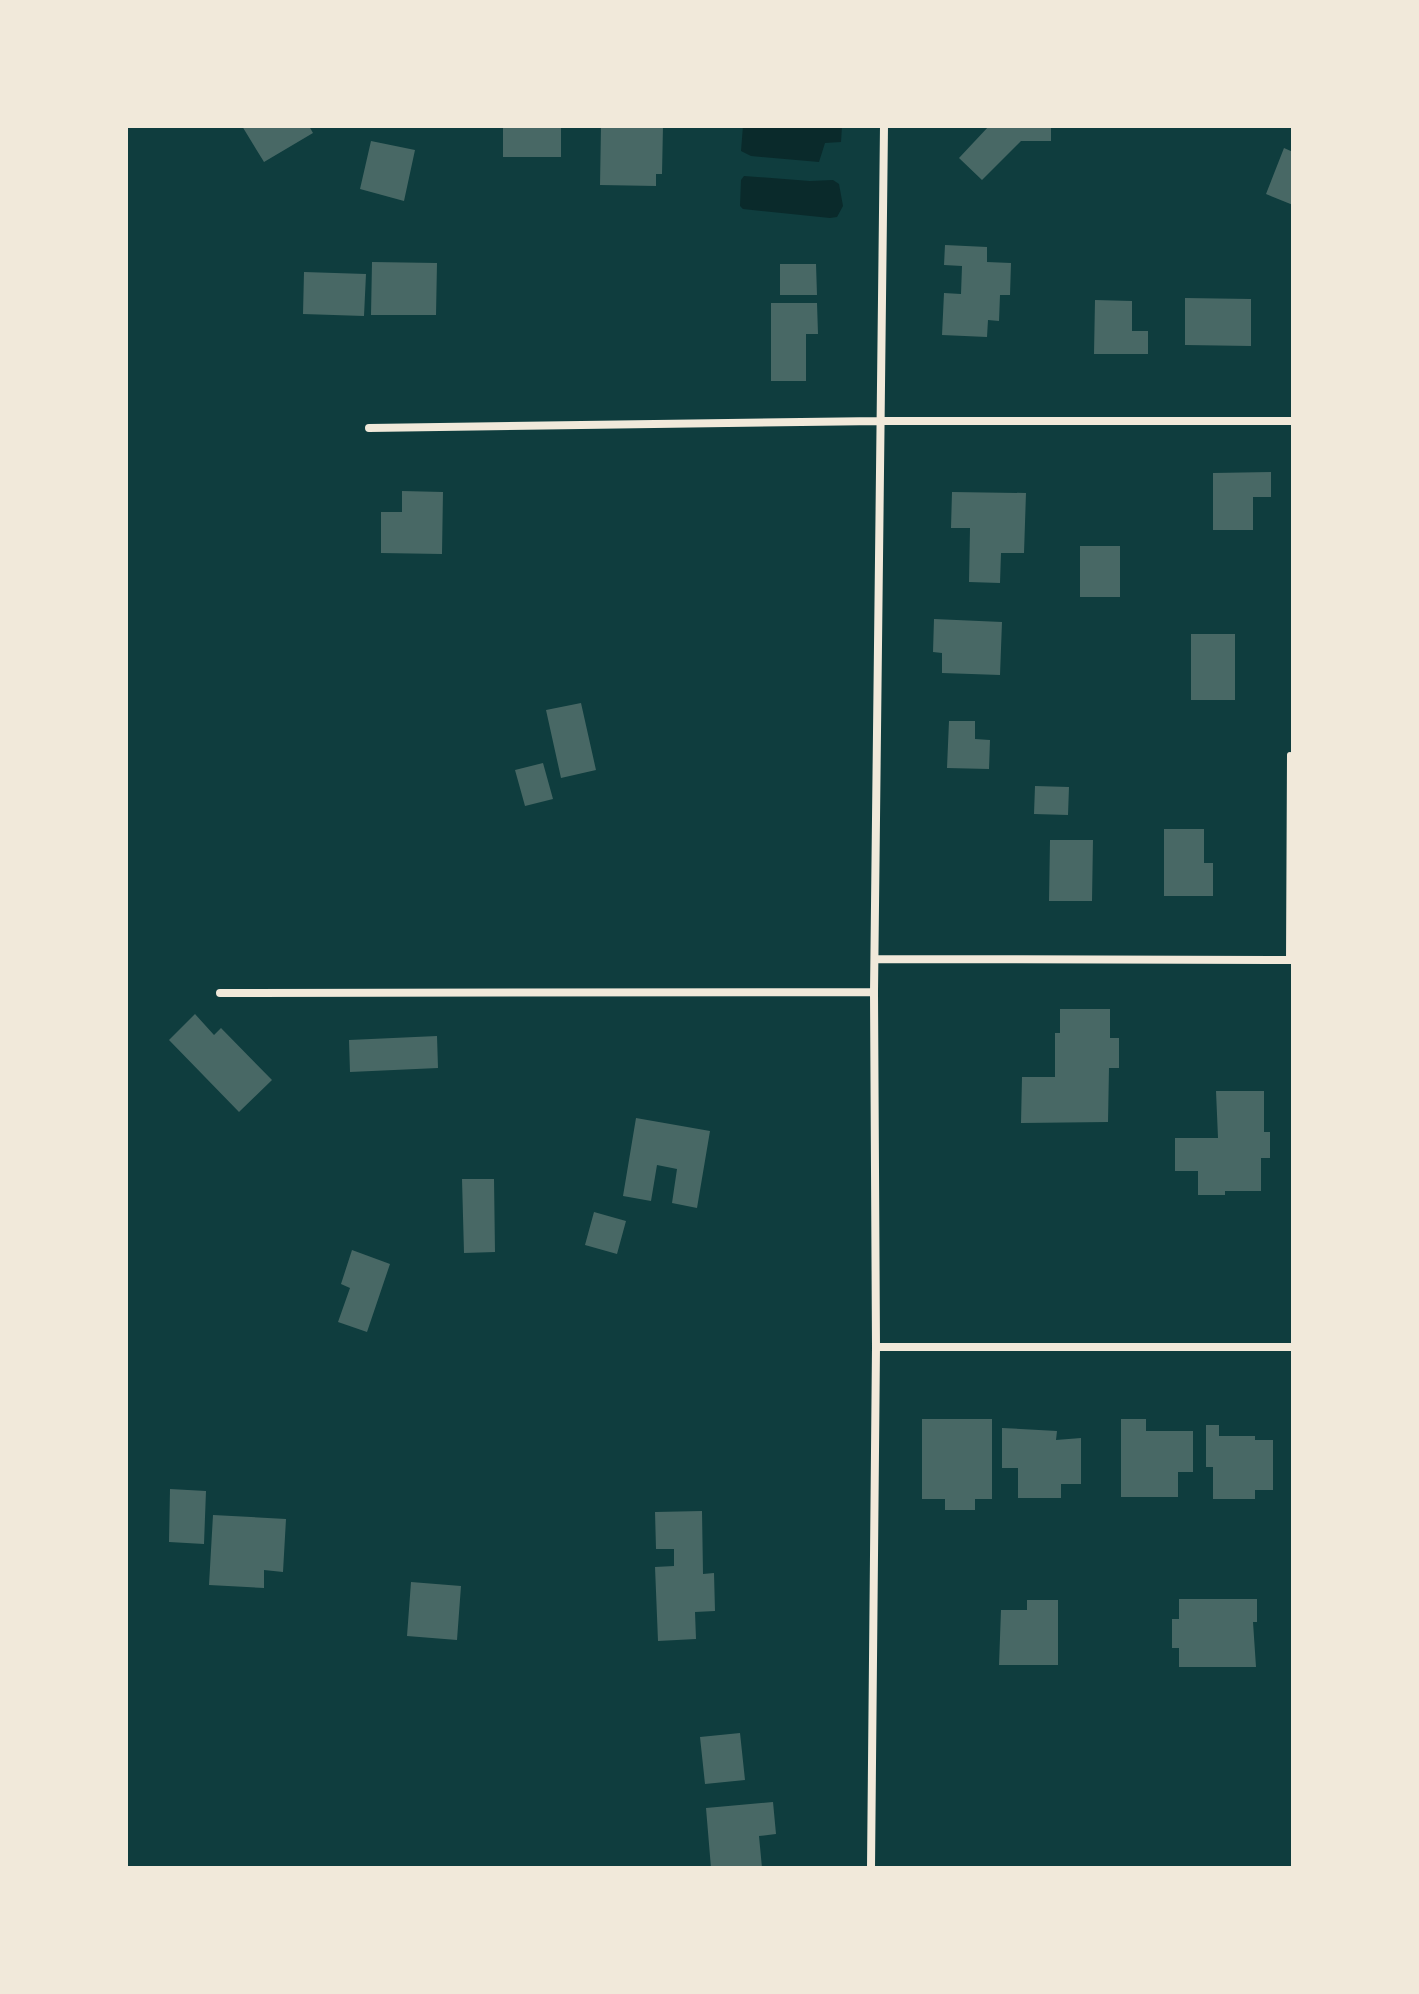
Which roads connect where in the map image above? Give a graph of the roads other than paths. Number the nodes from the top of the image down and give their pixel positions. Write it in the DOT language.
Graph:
graph roads {
  1 [pos="884,126"];
  2 [pos="879,421"];
  3 [pos="1293,421"];
  4 [pos="369,428"];
  5 [pos="1290,755"];
  6 [pos="875,959"];
  7 [pos="1291,960"];
  8 [pos="874,992"];
  9 [pos="220,993"];
  10 [pos="876,1347"];
  11 [pos="1293,1347"];
  12 [pos="871,1868"];
  1 -- 2 [label="street"];
  2 -- 3 [label="street"];
  2 -- 4 [label="street"];
  2 -- 6 [label="street"];
  5 -- 7 [label="lane"];
  6 -- 7 [label="street"];
  6 -- 8 [label="street"];
  8 -- 9 [label="street"];
  8 -- 10 [label="street"];
  10 -- 11 [label="street"];
  10 -- 12 [label="street"];
}
